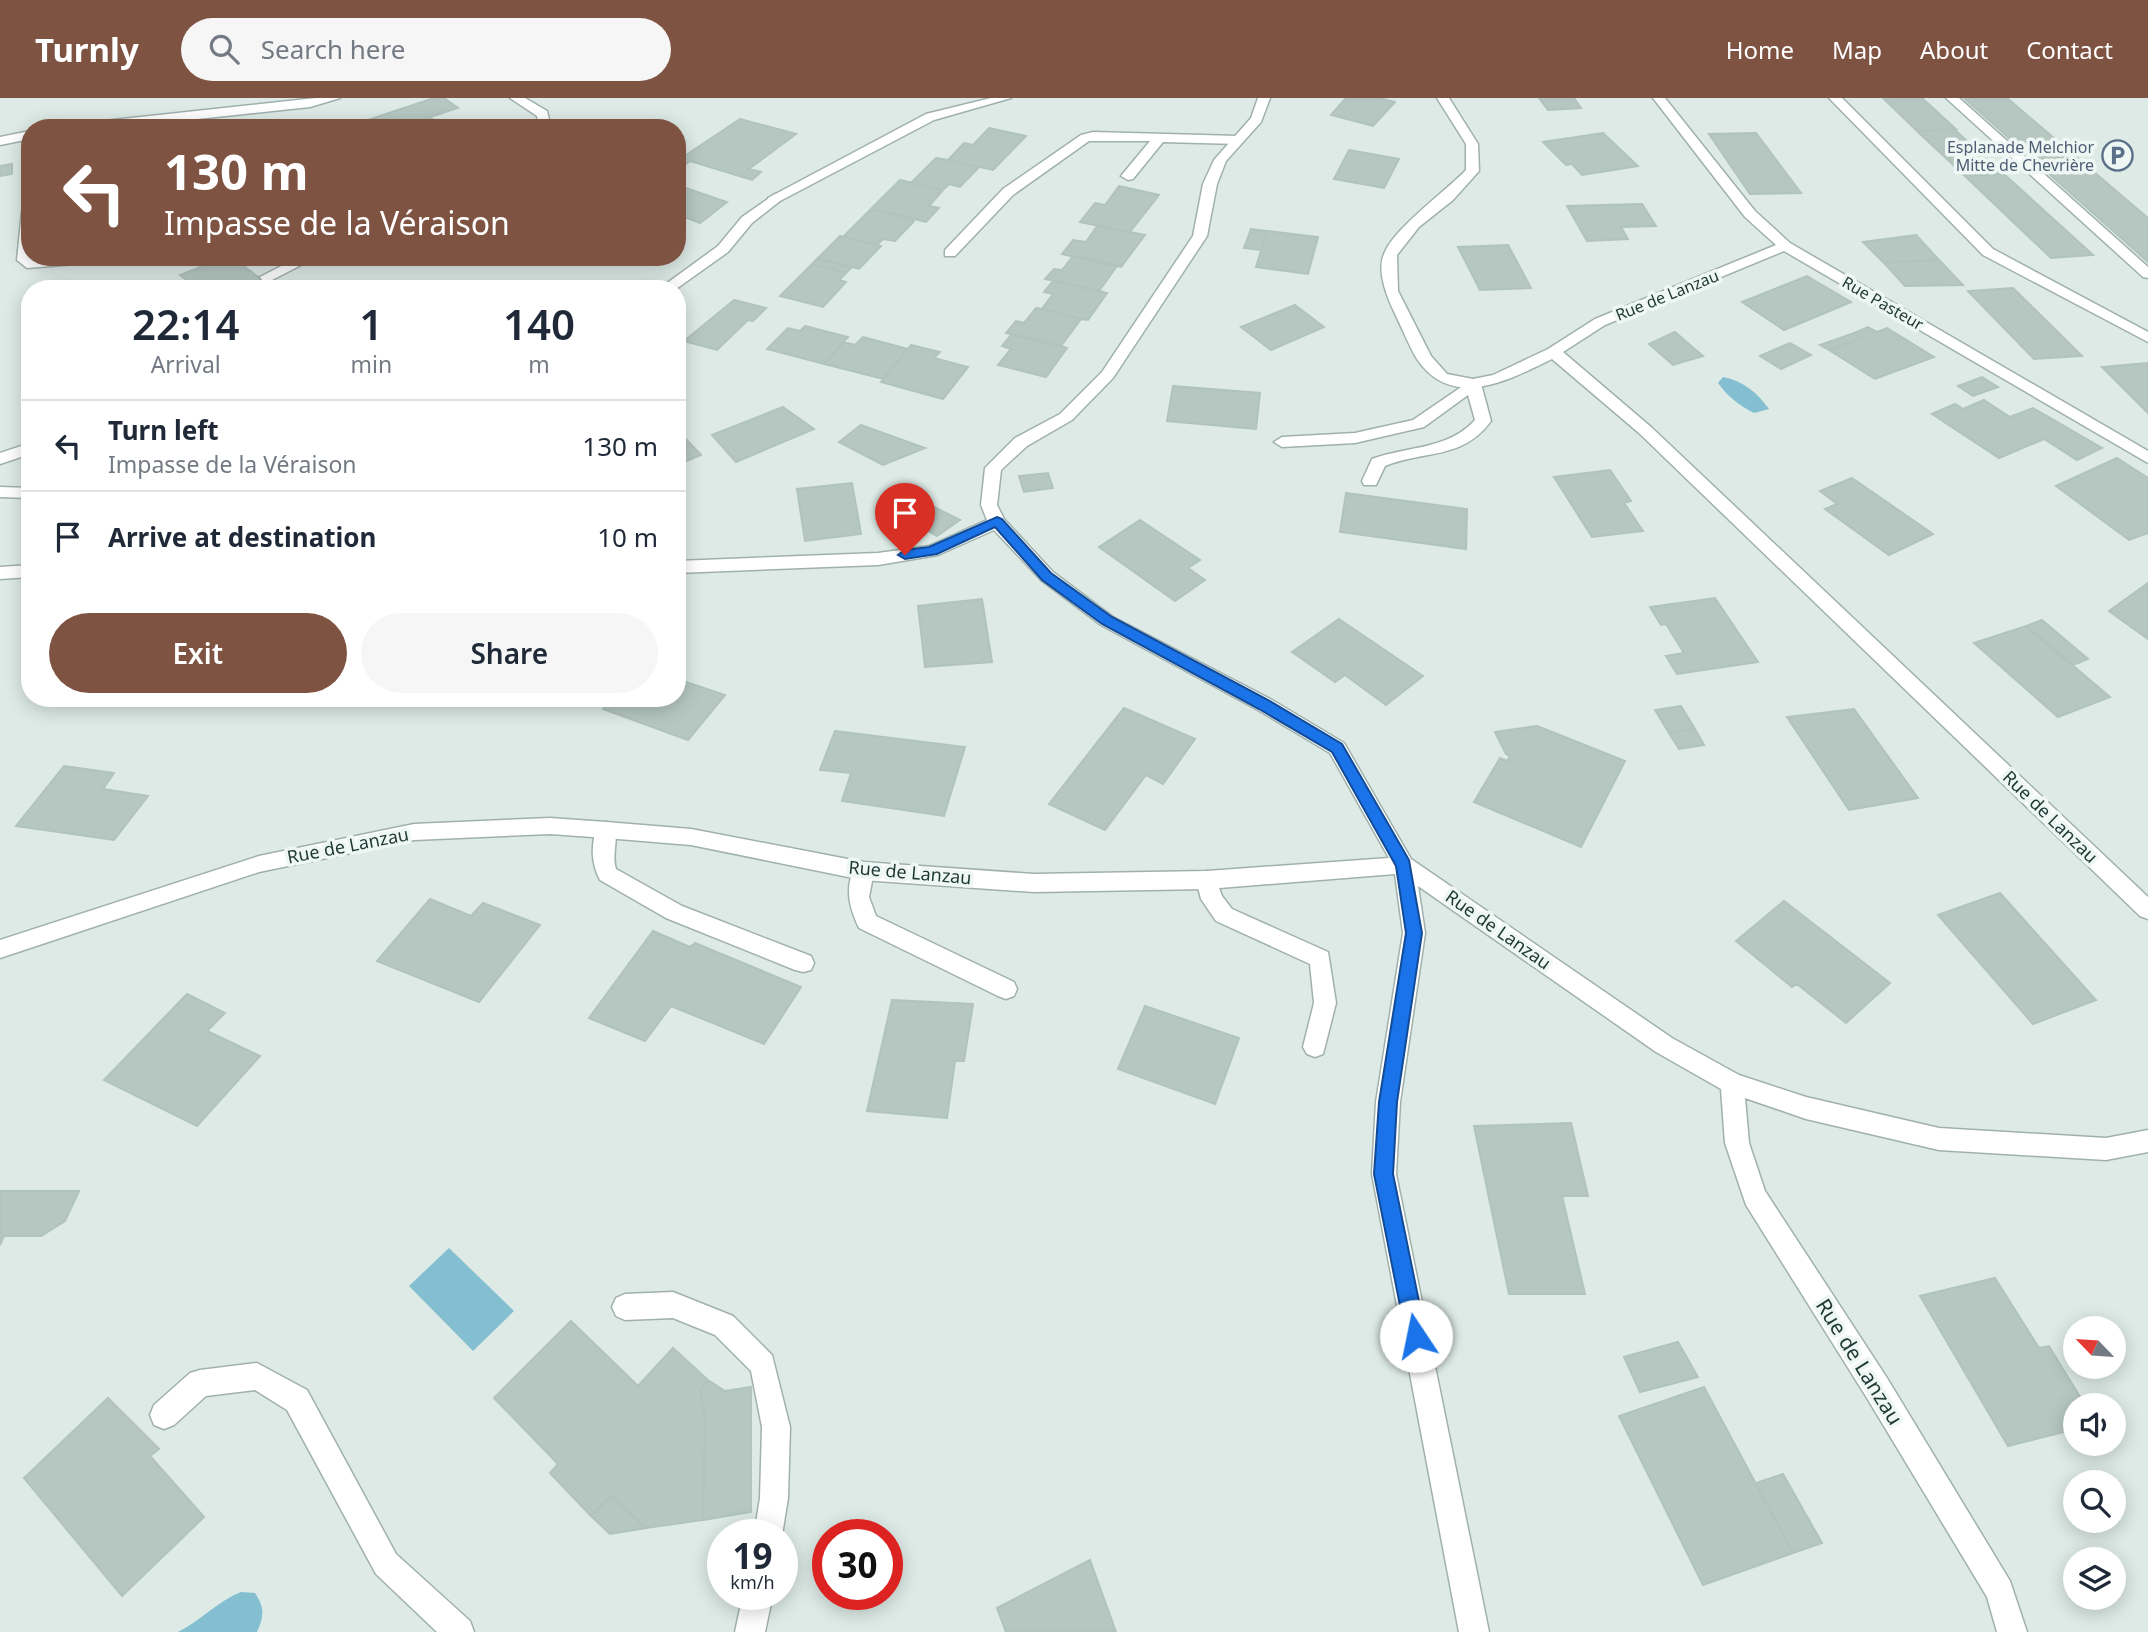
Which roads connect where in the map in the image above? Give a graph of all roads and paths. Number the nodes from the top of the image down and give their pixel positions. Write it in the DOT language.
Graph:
graph roads {
  1 [pos="334,98"];
  2 [pos="516,98"];
  3 [pos="1005,98"];
  4 [pos="1264,98"];
  5 [pos="1443,98"];
  6 [pos="1659,98"];
  7 [pos="1835,98"];
  8 [pos="1952,98"];
  9 [pos="160,119"];
  10 [pos="544,119"];
  11 [pos="21,137"];
  12 [pos="1159,138"];
  13 [pos="1238,140"];
  14 [pos="0,141"];
  15 [pos="1128,176"];
  16 [pos="1785,246"];
  17 [pos="950,253"];
  18 [pos="291,266"];
  19 [pos="2148,274"];
  20 [pos="267,276"];
  21 [pos="679,280"];
  22 [pos="2148,338"];
  23 [pos="1553,352"];
  24 [pos="1473,384"];
  25 [pos="1282,442"];
  26 [pos="21,451"];
  27 [pos="2148,458"];
  28 [pos="0,459"];
  29 [pos="1370,481"];
  30 [pos="0,492"];
  31 [pos="21,493"];
  32 [pos="997,522"];
  33 [pos="686,567"];
  34 [pos="21,572"];
  35 [pos="0,573"];
  36 [pos="606,830"];
  37 [pos="1404,865"];
  38 [pos="863,871"];
  39 [pos="1207,880"];
  40 [pos="2148,910"];
  41 [pos="0,949"];
  42 [pos="803,963"];
  43 [pos="1006,989"];
  44 [pos="1315,1047"];
  45 [pos="1732,1083"];
  46 [pos="2148,1141"];
  47 [pos="625,1307"];
  48 [pos="164,1415"];
  49 [pos="771,1519"];
  50 [pos="755,1610"];
  51 [pos="458,1632"];
  52 [pos="750,1632"];
  53 [pos="1474,1632"];
  54 [pos="2012,1632"];
  1 -- 9 [label="street"];
  2 -- 10 [label="street"];
  3 -- 21 [label="street"];
  4 -- 13 [label="street"];
  5 -- 24 [label="street"];
  6 -- 16 [label="street, Rue Pasteur"];
  7 -- 22 [label="street"];
  8 -- 19 [label="street"];
  11 -- 14 [label="street"];
  12 -- 13 [label="street"];
  12 -- 15 [label="street"];
  12 -- 17 [label="street"];
  13 -- 32 [label="street"];
  16 -- 23 [label="street, Rue de Lanzau"];
  16 -- 27 [label="street, Rue Pasteur"];
  18 -- 20 [label="street"];
  23 -- 24 [label="street, Rue de Lanzau"];
  23 -- 40 [label="street, Rue de Lanzau"];
  24 -- 25 [label="street"];
  24 -- 29 [label="street"];
  26 -- 28 [label="street"];
  30 -- 31 [label="street"];
  32 -- 33 [label="street"];
  32 -- 37 [label="street"];
  34 -- 35 [label="street"];
  36 -- 38 [label="street, Rue de Lanzau"];
  36 -- 41 [label="street, Rue de Lanzau"];
  36 -- 42 [label="street"];
  37 -- 39 [label="street, Rue de Lanzau"];
  37 -- 45 [label="street, Rue de Lanzau"];
  37 -- 53 [label="street"];
  38 -- 39 [label="street, Rue de Lanzau"];
  38 -- 43 [label="street"];
  39 -- 44 [label="street"];
  45 -- 46 [label="street, Rue de Lanzau"];
  45 -- 54 [label="street, Rue de Lanzau"];
  47 -- 49 [label="street"];
  48 -- 51 [label="street"];
  50 -- 52 [label="street"];
}
